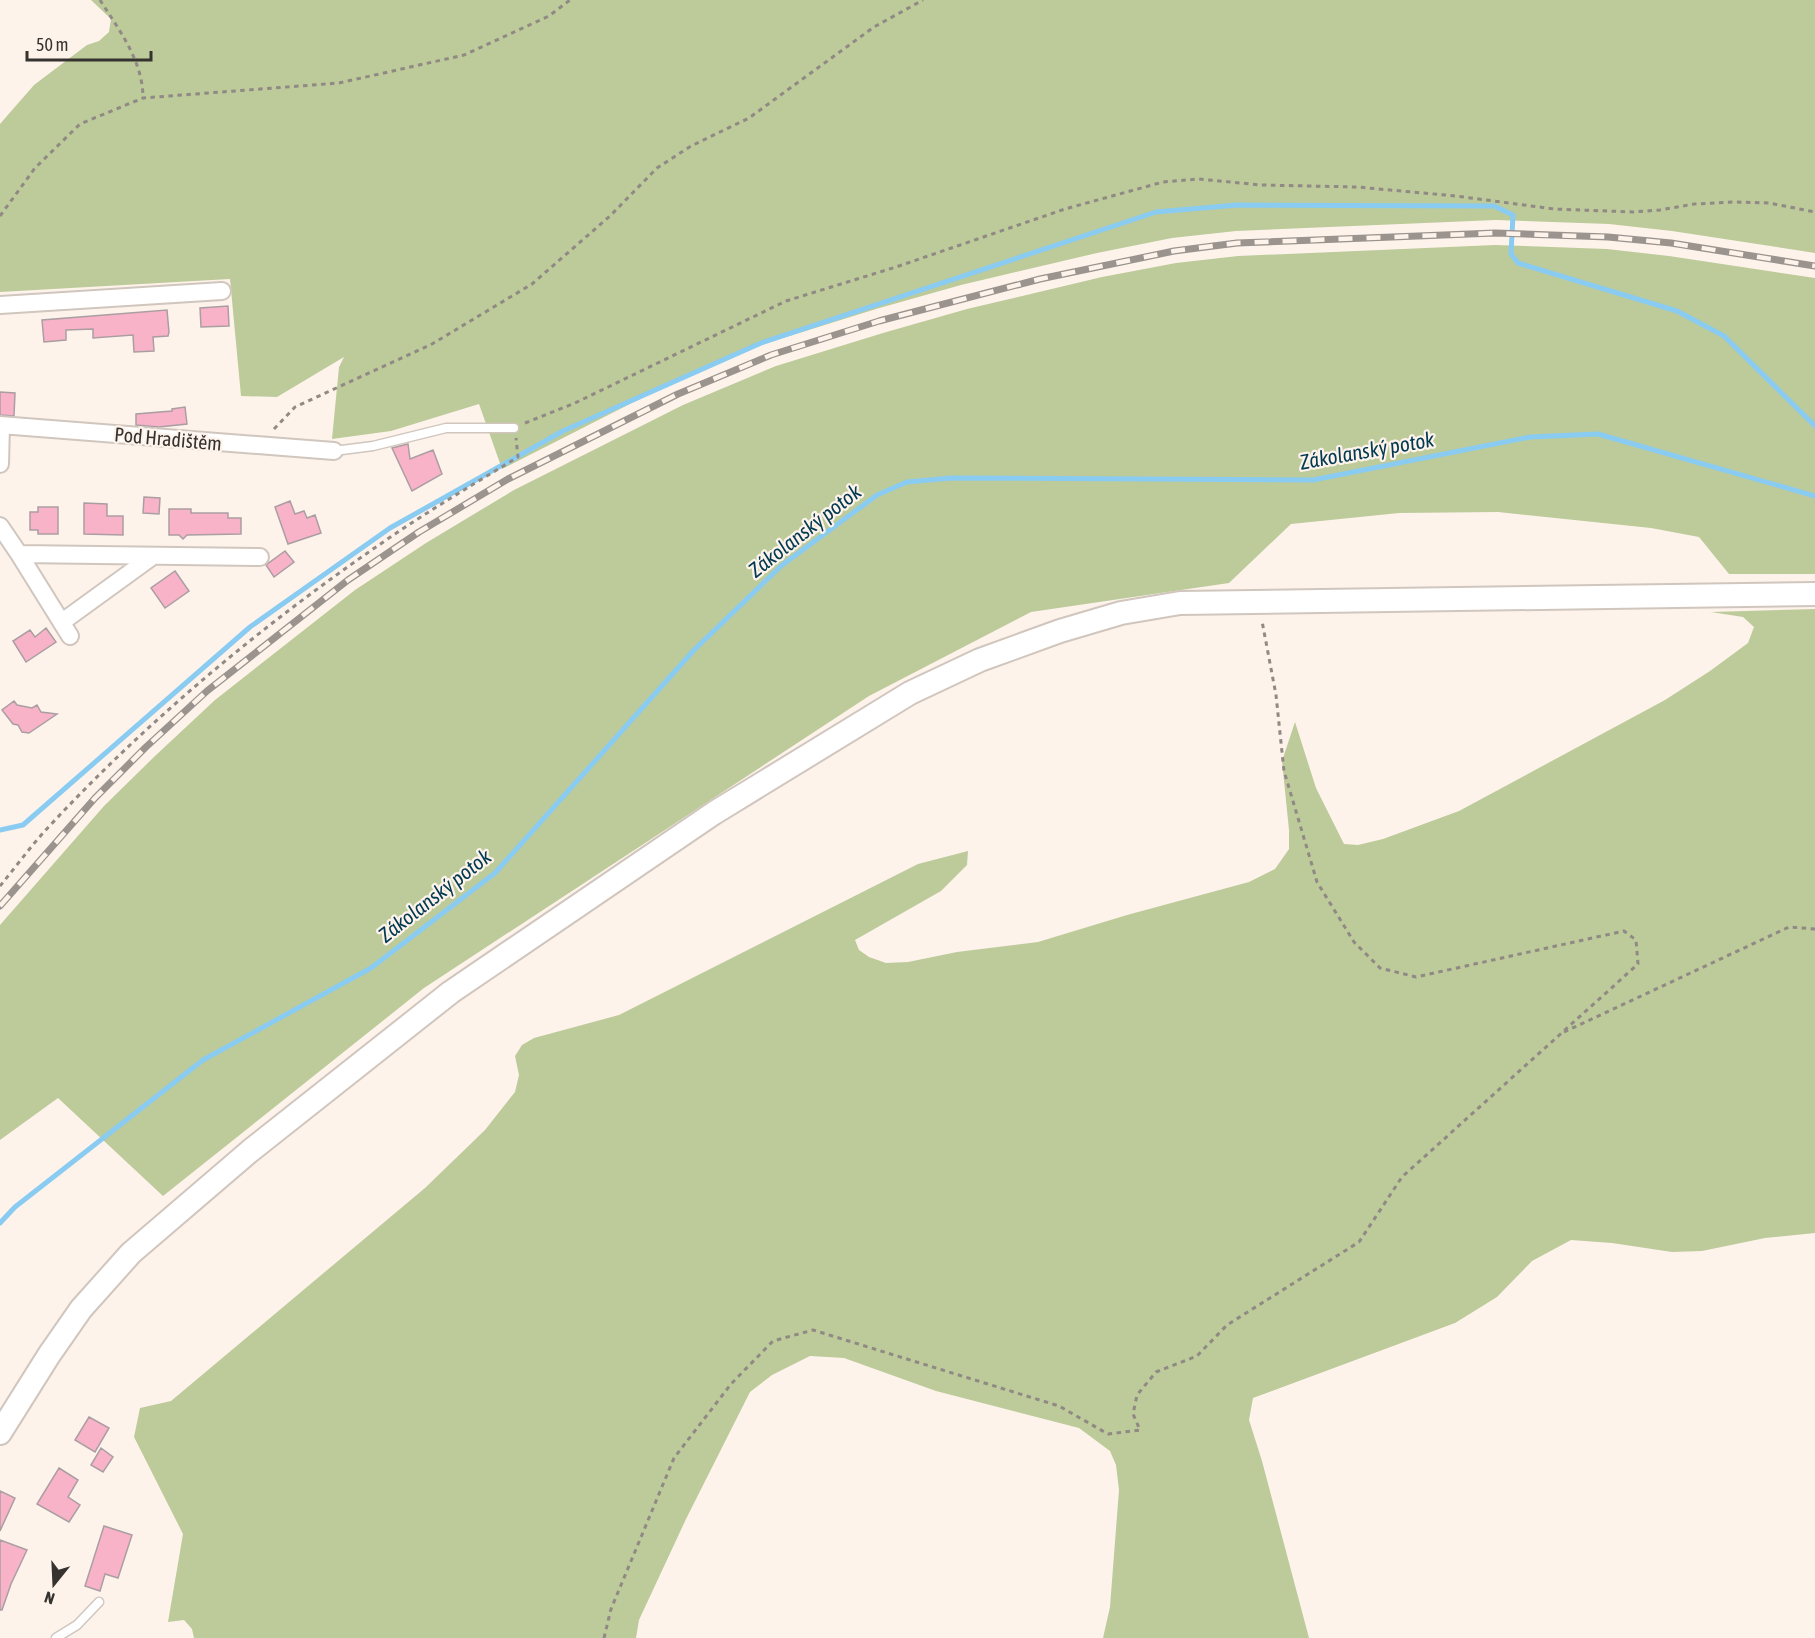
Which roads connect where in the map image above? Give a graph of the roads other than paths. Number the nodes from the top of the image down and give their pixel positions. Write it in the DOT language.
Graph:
graph roads {
  1 [pos="222,291"];
  2 [pos="0,305"];
  3 [pos="0,425"];
  4 [pos="514,428"];
  5 [pos="334,451"];
  6 [pos="0,464"];
  7 [pos="0,526"];
  8 [pos="19,554"];
  9 [pos="153,556"];
  10 [pos="260,557"];
  11 [pos="1815,594"];
  12 [pos="0,1433"];
  13 [pos="99,1602"];
  14 [pos="56,1638"];
  1 -- 2 [label="street"];
  3 -- 5 [label="street, Pod Hradištěm"];
  3 -- 6 [label="street, Pod Hradištěm"];
  4 -- 5 [label="lane"];
  7 -- 8 [label="street"];
  8 -- 9 [label="street"];
  8 -- 9 [label="street"];
  9 -- 10 [label="street"];
  11 -- 12 [label="main road"];
  13 -- 14 [label="lane"];
}
